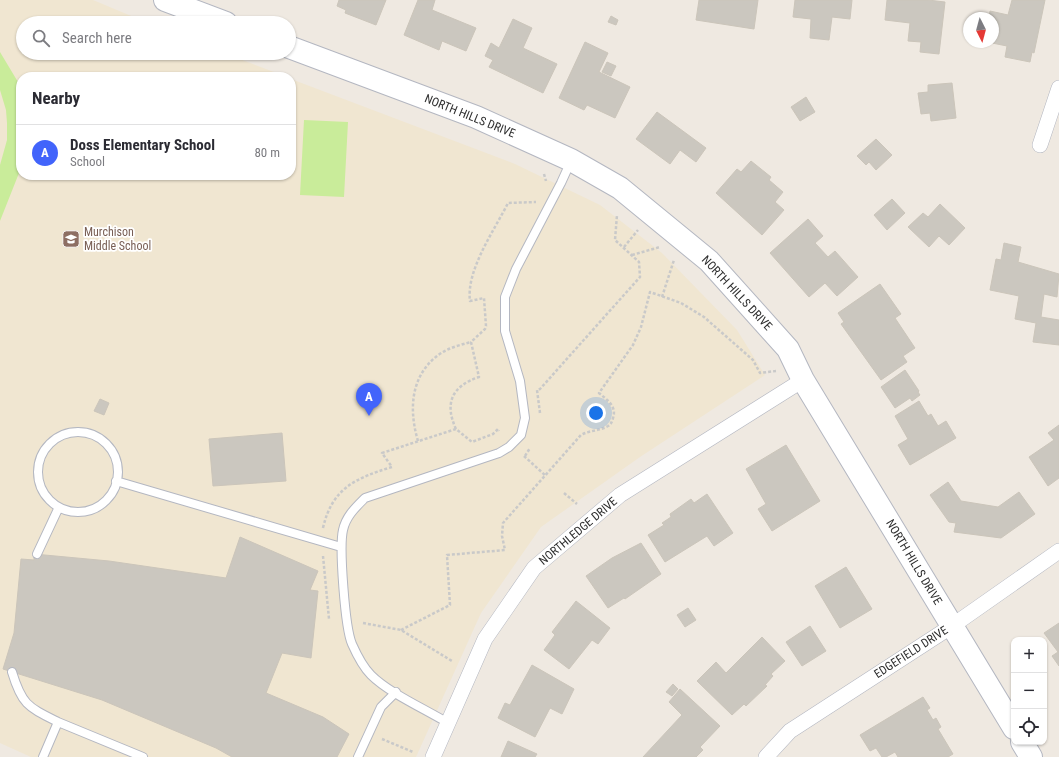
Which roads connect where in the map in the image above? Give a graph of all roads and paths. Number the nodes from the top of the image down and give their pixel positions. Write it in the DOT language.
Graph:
graph roads {
  1 [pos="165,0"];
  2 [pos="207,16"];
  3 [pos="296,50"];
  4 [pos="1059,88"];
  5 [pos="1040,145"];
  6 [pos="571,160"];
  7 [pos="544,174"];
  8 [pos="547,185"];
  9 [pos="540,199"];
  10 [pos="618,215"];
  11 [pos="638,230"];
  12 [pos="624,247"];
  13 [pos="661,247"];
  14 [pos="632,255"];
  15 [pos="674,259"];
  16 [pos="662,297"];
  17 [pos="472,342"];
  18 [pos="776,371"];
  19 [pos="803,380"];
  20 [pos="539,420"];
  21 [pos="456,429"];
  22 [pos="499,431"];
  23 [pos="418,441"];
  24 [pos="531,446"];
  25 [pos="546,476"];
  26 [pos="116,481"];
  27 [pos="564,493"];
  28 [pos="577,504"];
  29 [pos="59,507"];
  30 [pos="323,530"];
  31 [pos="341,547"];
  32 [pos="323,550"];
  33 [pos="1059,551"];
  34 [pos="38,554"];
  35 [pos="329,619"];
  36 [pos="363,623"];
  37 [pos="952,626"];
  38 [pos="401,630"];
  39 [pos="452,661"];
  40 [pos="12,672"];
  41 [pos="396,692"];
  42 [pos="58,722"];
  43 [pos="448,723"];
  44 [pos="1011,723"];
  45 [pos="379,738"];
  46 [pos="1024,745"];
  47 [pos="413,752"];
  48 [pos="43,757"];
  49 [pos="143,757"];
  50 [pos="358,757"];
  51 [pos="433,757"];
  52 [pos="766,757"];
  53 [pos="1031,757"];
  1 -- 2 [label="street"];
  3 -- 6 [label="street, NORTH HILLS DRIVE"];
  4 -- 5 [label="street"];
  6 -- 19 [label="street, NORTH HILLS DRIVE"];
  6 -- 31 [label="lane"];
  7 -- 8 [label="path"];
  9 -- 17 [label="path"];
  10 -- 12 [label="path"];
  11 -- 12 [label="path"];
  12 -- 14 [label="path"];
  13 -- 14 [label="path"];
  14 -- 20 [label="path"];
  15 -- 16 [label="path"];
  16 -- 18 [label="path"];
  16 -- 25 [label="path"];
  17 -- 21 [label="path"];
  17 -- 23 [label="path"];
  19 -- 37 [label="street, NORTH HILLS DRIVE"];
  19 -- 43 [label="street, NORTHLEDGE DRIVE"];
  21 -- 22 [label="path"];
  21 -- 23 [label="path"];
  23 -- 30 [label="path"];
  24 -- 25 [label="path"];
  25 -- 38 [label="path"];
  26 -- 29 [label="lane"];
  26 -- 29 [label="lane"];
  26 -- 31 [label="lane"];
  27 -- 28 [label="path"];
  29 -- 34 [label="lane"];
  31 -- 41 [label="lane"];
  32 -- 35 [label="path"];
  33 -- 37 [label="street, EDGEFIELD DRIVE"];
  36 -- 38 [label="path"];
  37 -- 44 [label="street, NORTH HILLS DRIVE"];
  37 -- 52 [label="street, EDGEFIELD DRIVE"];
  38 -- 39 [label="path"];
  40 -- 42 [label="lane"];
  41 -- 43 [label="lane"];
  41 -- 50 [label="lane"];
  42 -- 48 [label="lane"];
  42 -- 49 [label="lane"];
  43 -- 51 [label="street, NORTHLEDGE DRIVE"];
  45 -- 47 [label="path"];
  46 -- 53 [label="street"];
}
